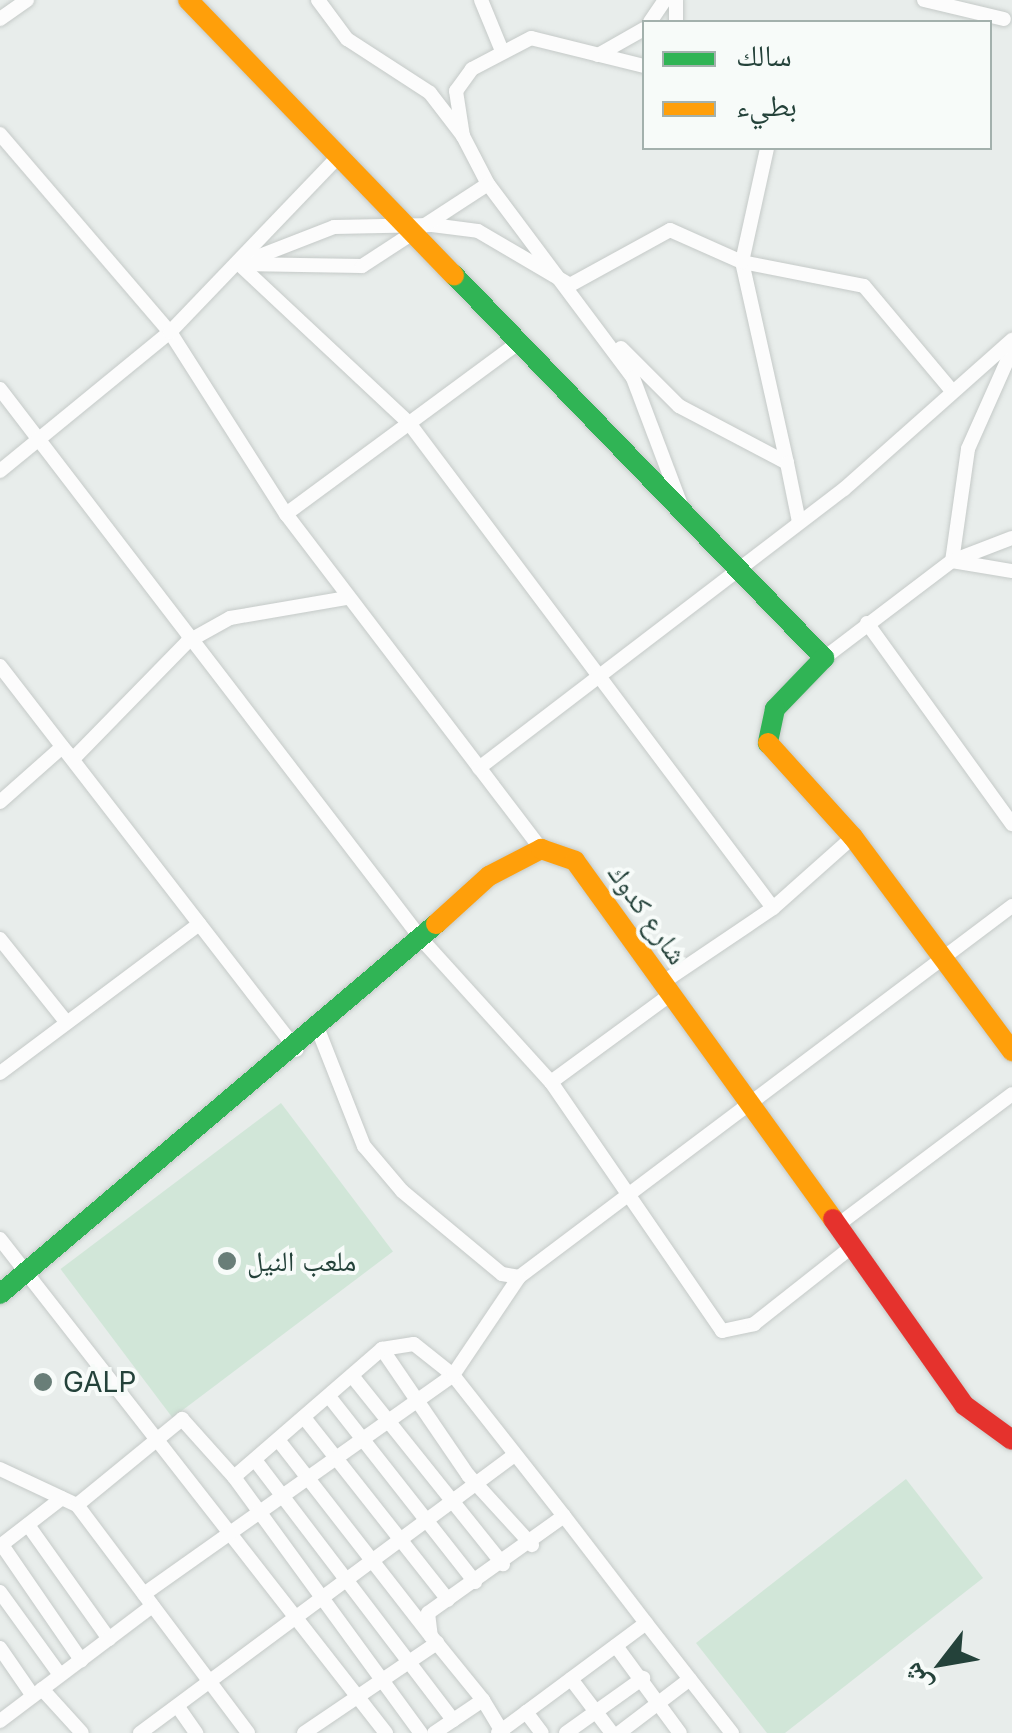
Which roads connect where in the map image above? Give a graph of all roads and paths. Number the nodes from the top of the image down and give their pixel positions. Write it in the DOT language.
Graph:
graph roads {
  1 [pos="28,0"];
  2 [pos="188,0"];
  3 [pos="318,0"];
  4 [pos="480,0"];
  5 [pos="924,0"];
  6 [pos="0,19"];
  7 [pos="1001,20"];
  8 [pos="642,29"];
  9 [pos="502,52"];
  10 [pos="598,55"];
  11 [pos="642,66"];
  12 [pos="0,134"];
  13 [pos="463,136"];
  14 [pos="767,150"];
  15 [pos="339,156"];
  16 [pos="488,184"];
  17 [pos="418,229"];
  18 [pos="742,262"];
  19 [pos="239,264"];
  20 [pos="570,285"];
  21 [pos="595,322"];
  22 [pos="170,332"];
  23 [pos="1012,340"];
  24 [pos="519,342"];
  25 [pos="1012,350"];
  26 [pos="0,389"];
  27 [pos="952,392"];
  28 [pos="409,423"];
  29 [pos="39,442"];
  30 [pos="787,463"];
  31 [pos="0,472"];
  32 [pos="286,514"];
  33 [pos="684,514"];
  34 [pos="799,522"];
  35 [pos="1012,538"];
  36 [pos="952,562"];
  37 [pos="1012,571"];
  38 [pos="732,572"];
  39 [pos="347,598"];
  40 [pos="867,623"];
  41 [pos="187,642"];
  42 [pos="824,658"];
  43 [pos="0,666"];
  44 [pos="601,682"];
  45 [pos="74,760"];
  46 [pos="479,768"];
  47 [pos="0,802"];
  48 [pos="1012,824"];
  49 [pos="853,837"];
  50 [pos="541,849"];
  51 [pos="1012,906"];
  52 [pos="773,908"];
  53 [pos="199,924"];
  54 [pos="0,939"];
  55 [pos="423,942"];
  56 [pos="945,957"];
  57 [pos="666,989"];
  58 [pos="68,1022"];
  59 [pos="320,1032"];
  60 [pos="297,1050"];
  61 [pos="1012,1050"];
  62 [pos="0,1073"];
  63 [pos="551,1082"];
  64 [pos="1012,1094"];
  65 [pos="747,1105"];
  66 [pos="628,1201"];
  67 [pos="838,1224"];
  68 [pos="0,1239"];
  69 [pos="854,1245"];
  70 [pos="24,1273"];
  71 [pos="519,1277"];
  72 [pos="0,1294"];
  73 [pos="382,1349"];
  74 [pos="453,1375"];
  75 [pos="353,1377"];
  76 [pos="331,1398"];
  77 [pos="418,1400"];
  78 [pos="306,1420"];
  79 [pos="390,1420"];
  80 [pos="366,1437"];
  81 [pos="158,1439"];
  82 [pos="1012,1440"];
  83 [pos="279,1441"];
  84 [pos="515,1454"];
  85 [pos="336,1458"];
  86 [pos="256,1460"];
  87 [pos="1,1469"];
  88 [pos="234,1477"];
  89 [pos="308,1478"];
  90 [pos="482,1481"];
  91 [pos="286,1494"];
  92 [pos="62,1498"];
  93 [pos="77,1505"];
  94 [pos="452,1505"];
  95 [pos="258,1513"];
  96 [pos="564,1516"];
  97 [pos="430,1519"];
  98 [pos="28,1525"];
  99 [pos="232,1532"];
  100 [pos="402,1539"];
  101 [pos="532,1545"];
  102 [pos="1,1546"];
  103 [pos="373,1562"];
  104 [pos="503,1564"];
  105 [pos="349,1580"];
  106 [pos="475,1582"];
  107 [pos="0,1592"];
  108 [pos="148,1600"];
  109 [pos="323,1600"];
  110 [pos="448,1600"];
  111 [pos="299,1618"];
  112 [pos="646,1624"];
  113 [pos="109,1638"];
  114 [pos="434,1640"];
  115 [pos="616,1646"];
  116 [pos="0,1648"];
  117 [pos="81,1660"];
  118 [pos="412,1660"];
  119 [pos="60,1675"];
  120 [pos="643,1678"];
  121 [pos="572,1679"];
  122 [pos="690,1679"];
  123 [pos="383,1680"];
  124 [pos="211,1684"];
  125 [pos="38,1692"];
  126 [pos="359,1696"];
  127 [pos="483,1700"];
  128 [pos="660,1703"];
  129 [pos="178,1707"];
  130 [pos="595,1710"];
  131 [pos="526,1712"];
  132 [pos="2,1714"];
  133 [pos="454,1720"];
  134 [pos="157,1728"];
  135 [pos="675,1731"];
  136 [pos="307,1732"];
  137 [pos="501,1732"];
  138 [pos="730,1732"];
  139 [pos="82,1733"];
  140 [pos="140,1733"];
  141 [pos="196,1733"];
  142 [pos="248,1733"];
  143 [pos="386,1733"];
  144 [pos="421,1733"];
  145 [pos="434,1733"];
  146 [pos="542,1733"];
  147 [pos="566,1733"];
  148 [pos="616,1733"];
  1 -- 6 [label="street"];
  2 -- 15 [label="street"];
  3 -- 13 [label="street"];
  4 -- 9 [label="street"];
  5 -- 7 [label="street"];
  8 -- 10 [label="street"];
  9 -- 10 [label="street"];
  9 -- 13 [label="street"];
  10 -- 11 [label="street"];
  12 -- 22 [label="street"];
  13 -- 16 [label="street"];
  14 -- 18 [label="street"];
  15 -- 17 [label="street"];
  15 -- 19 [label="street"];
  16 -- 17 [label="street"];
  16 -- 20 [label="street"];
  17 -- 19 [label="street"];
  17 -- 19 [label="street"];
  17 -- 20 [label="street"];
  17 -- 24 [label="street"];
  18 -- 20 [label="street"];
  18 -- 27 [label="street"];
  18 -- 30 [label="street"];
  19 -- 22 [label="street"];
  19 -- 28 [label="street"];
  20 -- 21 [label="street"];
  21 -- 30 [label="street"];
  21 -- 33 [label="street"];
  22 -- 29 [label="street"];
  22 -- 32 [label="street"];
  23 -- 27 [label="street"];
  24 -- 28 [label="street"];
  24 -- 33 [label="street"];
  25 -- 36 [label="street"];
  26 -- 29 [label="street"];
  27 -- 34 [label="street"];
  28 -- 32 [label="street"];
  28 -- 44 [label="street"];
  29 -- 31 [label="street"];
  29 -- 41 [label="street"];
  30 -- 34 [label="street"];
  32 -- 39 [label="street"];
  33 -- 38 [label="street"];
  34 -- 38 [label="street"];
  35 -- 36 [label="street"];
  36 -- 37 [label="street"];
  36 -- 40 [label="street"];
  38 -- 42 [label="street"];
  38 -- 44 [label="street"];
  39 -- 41 [label="street"];
  39 -- 46 [label="street"];
  40 -- 42 [label="street"];
  40 -- 48 [label="street"];
  41 -- 45 [label="street"];
  41 -- 55 [label="street"];
  42 -- 49 [label="street"];
  43 -- 45 [label="street"];
  44 -- 46 [label="street"];
  44 -- 52 [label="street"];
  45 -- 47 [label="street"];
  45 -- 53 [label="street"];
  46 -- 50 [label="street"];
  49 -- 52 [label="street"];
  49 -- 56 [label="street"];
  50 -- 55 [label="street"];
  50 -- 57 [label="street, شارع كدوك"];
  51 -- 56 [label="street"];
  52 -- 57 [label="street"];
  53 -- 58 [label="street"];
  53 -- 60 [label="street"];
  54 -- 58 [label="street"];
  55 -- 59 [label="street"];
  55 -- 63 [label="street"];
  56 -- 61 [label="street"];
  56 -- 65 [label="street"];
  57 -- 63 [label="street"];
  57 -- 65 [label="street, شارع كدوك"];
  58 -- 62 [label="street"];
  59 -- 60 [label="street"];
  59 -- 71 [label="street"];
  60 -- 70 [label="street"];
  63 -- 66 [label="street"];
  64 -- 67 [label="street"];
  65 -- 66 [label="street"];
  65 -- 67 [label="street, شارع كدوك"];
  66 -- 69 [label="street"];
  66 -- 71 [label="street"];
  67 -- 69 [label="street, شارع كدوك"];
  68 -- 70 [label="street"];
  69 -- 82 [label="street, شارع كدوك"];
  70 -- 72 [label="street"];
  70 -- 81 [label="street"];
  71 -- 74 [label="street"];
  73 -- 74 [label="street"];
  73 -- 75 [label="street"];
  73 -- 77 [label="street"];
  74 -- 77 [label="street"];
  74 -- 84 [label="street"];
  75 -- 76 [label="street"];
  75 -- 79 [label="street"];
  76 -- 78 [label="street"];
  76 -- 80 [label="street"];
  77 -- 79 [label="street"];
  77 -- 90 [label="street"];
  78 -- 83 [label="street"];
  78 -- 85 [label="street"];
  79 -- 80 [label="street"];
  79 -- 94 [label="street"];
  80 -- 85 [label="street"];
  80 -- 97 [label="street"];
  81 -- 88 [label="street"];
  81 -- 93 [label="street"];
  81 -- 99 [label="street"];
  83 -- 86 [label="street"];
  83 -- 89 [label="street"];
  84 -- 90 [label="street"];
  84 -- 96 [label="street"];
  85 -- 89 [label="street"];
  85 -- 100 [label="street"];
  86 -- 88 [label="street"];
  86 -- 91 [label="street"];
  87 -- 92 [label="street"];
  88 -- 95 [label="street"];
  89 -- 91 [label="street"];
  89 -- 103 [label="street"];
  90 -- 94 [label="street"];
  90 -- 101 [label="street"];
  91 -- 95 [label="street"];
  91 -- 105 [label="street"];
  92 -- 93 [label="street"];
  92 -- 98 [label="street"];
  93 -- 108 [label="street"];
  94 -- 97 [label="street"];
  94 -- 104 [label="street"];
  95 -- 99 [label="street"];
  95 -- 109 [label="street"];
  96 -- 101 [label="street"];
  96 -- 112 [label="street"];
  97 -- 100 [label="street"];
  97 -- 106 [label="street"];
  98 -- 102 [label="street"];
  98 -- 113 [label="street"];
  99 -- 108 [label="street"];
  99 -- 111 [label="street"];
  100 -- 103 [label="street"];
  100 -- 110 [label="street"];
  101 -- 104 [label="street"];
  102 -- 117 [label="street"];
  103 -- 105 [label="street"];
  103 -- 114 [label="street"];
  104 -- 106 [label="street"];
  105 -- 109 [label="street"];
  105 -- 118 [label="street"];
  106 -- 110 [label="street"];
  107 -- 119 [label="street"];
  108 -- 113 [label="street"];
  108 -- 124 [label="street"];
  109 -- 111 [label="street"];
  109 -- 123 [label="street"];
  110 -- 114 [label="street"];
  111 -- 124 [label="street"];
  111 -- 126 [label="street"];
  112 -- 115 [label="street"];
  112 -- 122 [label="street"];
  113 -- 117 [label="street"];
  114 -- 118 [label="street"];
  114 -- 127 [label="street"];
  115 -- 120 [label="street"];
  115 -- 121 [label="street"];
  116 -- 125 [label="street"];
  117 -- 119 [label="street"];
  118 -- 123 [label="street"];
  118 -- 133 [label="street"];
  119 -- 125 [label="street"];
  120 -- 128 [label="street"];
  120 -- 130 [label="street"];
  121 -- 130 [label="street"];
  121 -- 131 [label="street"];
  122 -- 128 [label="street"];
  122 -- 138 [label="street"];
  123 -- 126 [label="street"];
  123 -- 144 [label="street"];
  124 -- 129 [label="street"];
  124 -- 142 [label="street"];
  125 -- 132 [label="street"];
  125 -- 139 [label="street"];
  126 -- 136 [label="street"];
  126 -- 143 [label="street"];
  127 -- 133 [label="street"];
  127 -- 137 [label="street"];
  128 -- 135 [label="street"];
  128 -- 148 [label="street"];
  129 -- 134 [label="street"];
  129 -- 141 [label="street"];
  130 -- 147 [label="street"];
  130 -- 148 [label="street"];
  131 -- 137 [label="street"];
  131 -- 146 [label="street"];
  133 -- 145 [label="street"];
  134 -- 140 [label="street"];
}
